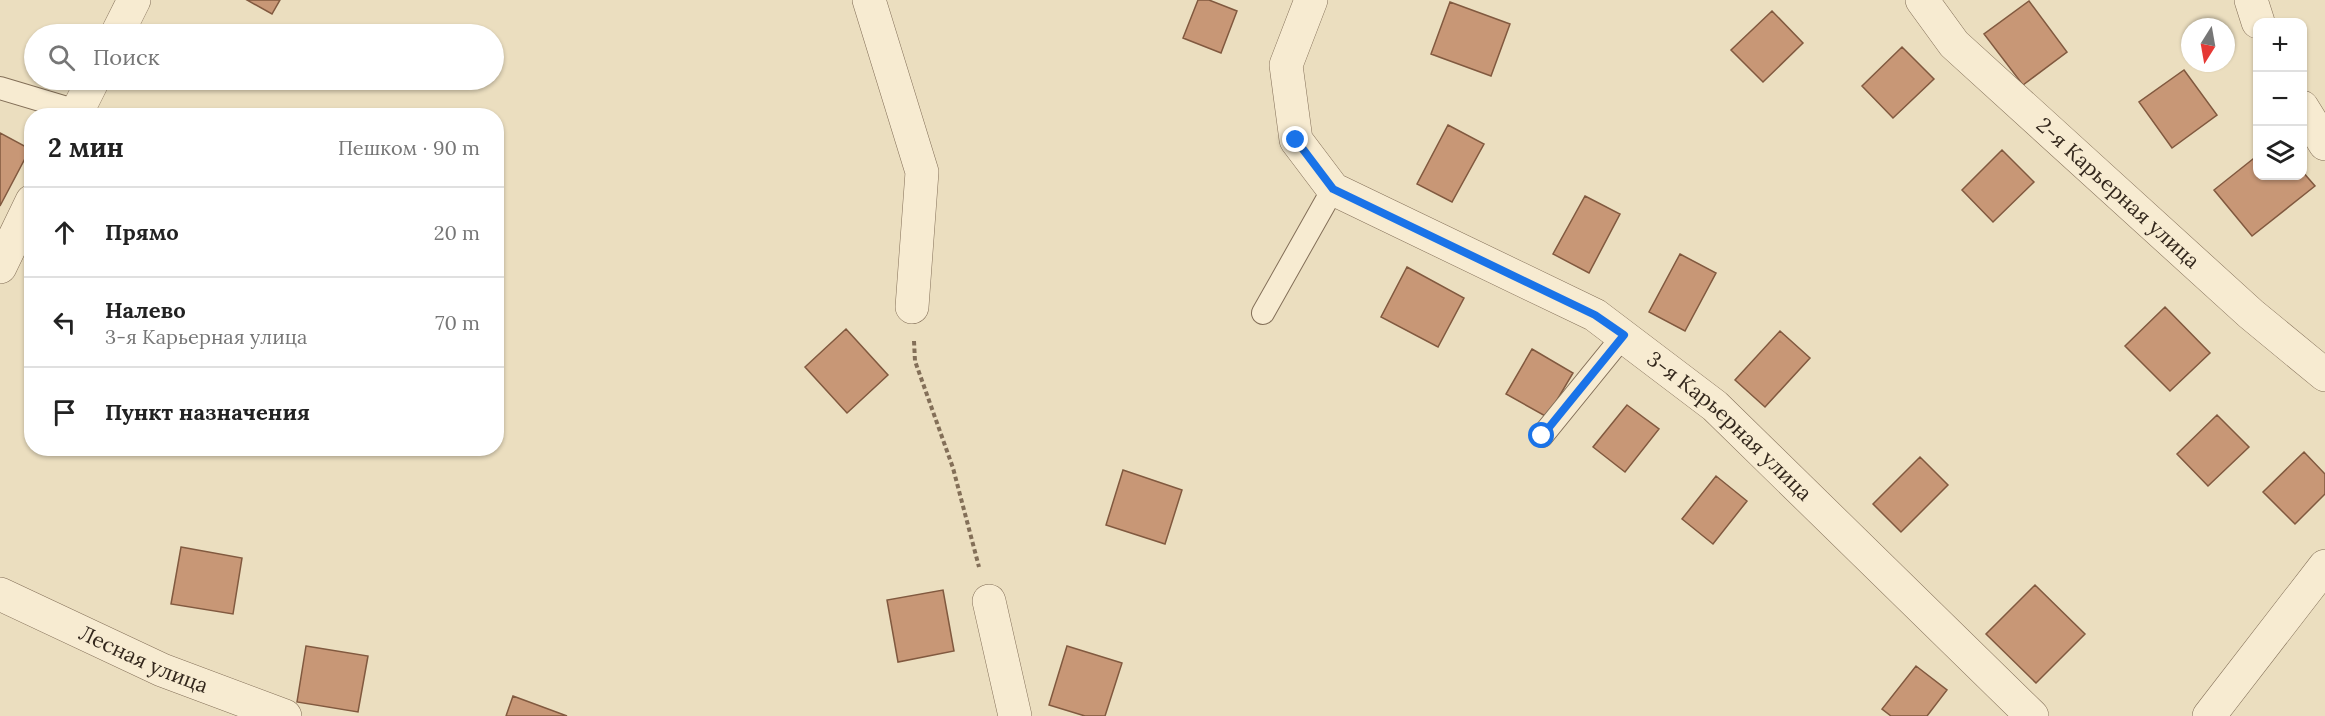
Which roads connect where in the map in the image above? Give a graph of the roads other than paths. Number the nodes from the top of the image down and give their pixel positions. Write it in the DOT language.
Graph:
graph roads {
  1 [pos="134,0"];
  2 [pos="869,0"];
  3 [pos="1311,0"];
  4 [pos="1922,0"];
  5 [pos="2251,0"];
  6 [pos="2257,18"];
  7 [pos="122,24"];
  8 [pos="0,88"];
  9 [pos="88,90"];
  10 [pos="61,108"];
  11 [pos="79,108"];
  12 [pos="2307,115"];
  13 [pos="2325,144"];
  14 [pos="1333,189"];
  15 [pos="24,218"];
  16 [pos="0,267"];
  17 [pos="912,308"];
  18 [pos="1263,313"];
  19 [pos="1624,335"];
  20 [pos="2325,375"];
  21 [pos="1542,436"];
  22 [pos="2325,566"];
  23 [pos="1,596"];
  24 [pos="989,601"];
  25 [pos="285,716"];
  26 [pos="1014,716"];
  27 [pos="2032,716"];
  28 [pos="2210,716"];
  1 -- 7 [label="street"];
  2 -- 17 [label="street"];
  3 -- 14 [label="street, 3-я Карьерная улица"];
  4 -- 20 [label="street, 2-я Карьерная улица"];
  5 -- 6 [label="street"];
  8 -- 10 [label="lane"];
  9 -- 11 [label="street"];
  12 -- 13 [label="street"];
  14 -- 18 [label="lane"];
  14 -- 19 [label="street, 3-я Карьерная улица"];
  15 -- 16 [label="street"];
  19 -- 21 [label="lane"];
  19 -- 27 [label="street, 3-я Карьерная улица"];
  22 -- 28 [label="street"];
  23 -- 25 [label="street, Лесная улица"];
  24 -- 26 [label="street"];
}
